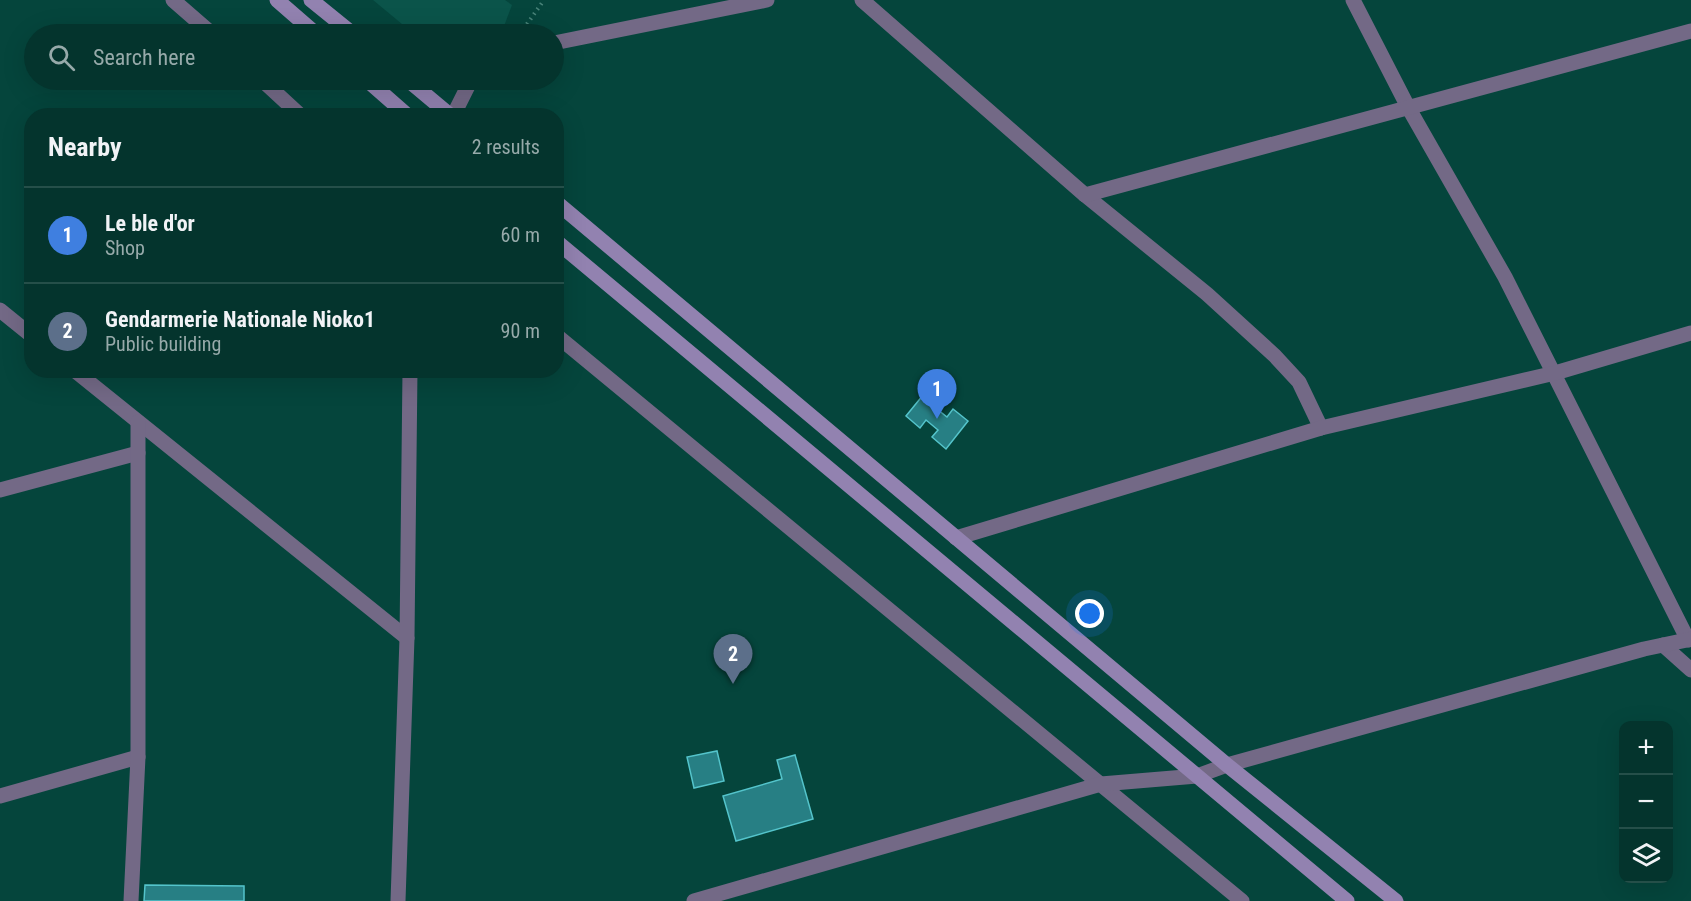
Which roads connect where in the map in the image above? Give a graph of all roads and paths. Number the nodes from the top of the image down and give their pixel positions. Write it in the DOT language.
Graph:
graph roads {
  1 [pos="173,0"];
  2 [pos="277,0"];
  3 [pos="311,0"];
  4 [pos="544,0"];
  5 [pos="767,0"];
  6 [pos="862,0"];
  7 [pos="1353,0"];
  8 [pos="201,24"];
  9 [pos="305,24"];
  10 [pos="341,24"];
  11 [pos="527,24"];
  12 [pos="1691,31"];
  13 [pos="564,41"];
  14 [pos="273,90"];
  15 [pos="378,90"];
  16 [pos="420,90"];
  17 [pos="466,90"];
  18 [pos="1408,107"];
  19 [pos="293,108"];
  20 [pos="399,108"];
  21 [pos="442,108"];
  22 [pos="456,108"];
  23 [pos="1085,195"];
  24 [pos="564,209"];
  25 [pos="564,248"];
  26 [pos="0,310"];
  27 [pos="24,330"];
  28 [pos="1691,333"];
  29 [pos="564,341"];
  30 [pos="1555,373"];
  31 [pos="84,378"];
  32 [pos="410,378"];
  33 [pos="138,422"];
  34 [pos="1322,428"];
  35 [pos="138,453"];
  36 [pos="0,490"];
  37 [pos="956,538"];
  38 [pos="407,638"];
  39 [pos="1689,640"];
  40 [pos="1664,645"];
  41 [pos="1691,670"];
  42 [pos="138,757"];
  43 [pos="1227,765"];
  44 [pos="1197,776"];
  45 [pos="1101,784"];
  46 [pos="0,796"];
  47 [pos="737,896"];
  48 [pos="131,901"];
  49 [pos="398,901"];
  50 [pos="694,901"];
  51 [pos="1242,901"];
  52 [pos="1347,901"];
  53 [pos="1396,901"];
  1 -- 8 [label="street"];
  2 -- 9 [label="street"];
  3 -- 10 [label="street"];
  4 -- 11 [label="path"];
  5 -- 13 [label="street"];
  6 -- 23 [label="street"];
  7 -- 18 [label="street"];
  12 -- 18 [label="street"];
  14 -- 19 [label="street"];
  15 -- 20 [label="street"];
  16 -- 21 [label="street"];
  17 -- 22 [label="street"];
  18 -- 23 [label="street"];
  18 -- 30 [label="street"];
  23 -- 34 [label="street"];
  24 -- 37 [label="street"];
  25 -- 44 [label="street"];
  26 -- 27 [label="street"];
  28 -- 30 [label="street"];
  29 -- 45 [label="street"];
  30 -- 34 [label="street"];
  30 -- 39 [label="street"];
  31 -- 33 [label="street"];
  32 -- 38 [label="street"];
  33 -- 35 [label="street"];
  33 -- 38 [label="street"];
  34 -- 37 [label="street"];
  35 -- 36 [label="street"];
  35 -- 42 [label="street"];
  37 -- 43 [label="street"];
  38 -- 49 [label="street"];
  39 -- 40 [label="street"];
  40 -- 41 [label="street"];
  40 -- 43 [label="street"];
  42 -- 46 [label="street"];
  42 -- 48 [label="street"];
  43 -- 44 [label="street"];
  43 -- 53 [label="street"];
  44 -- 45 [label="street"];
  44 -- 52 [label="street"];
  45 -- 47 [label="street"];
  45 -- 51 [label="street"];
  47 -- 50 [label="street"];
}
